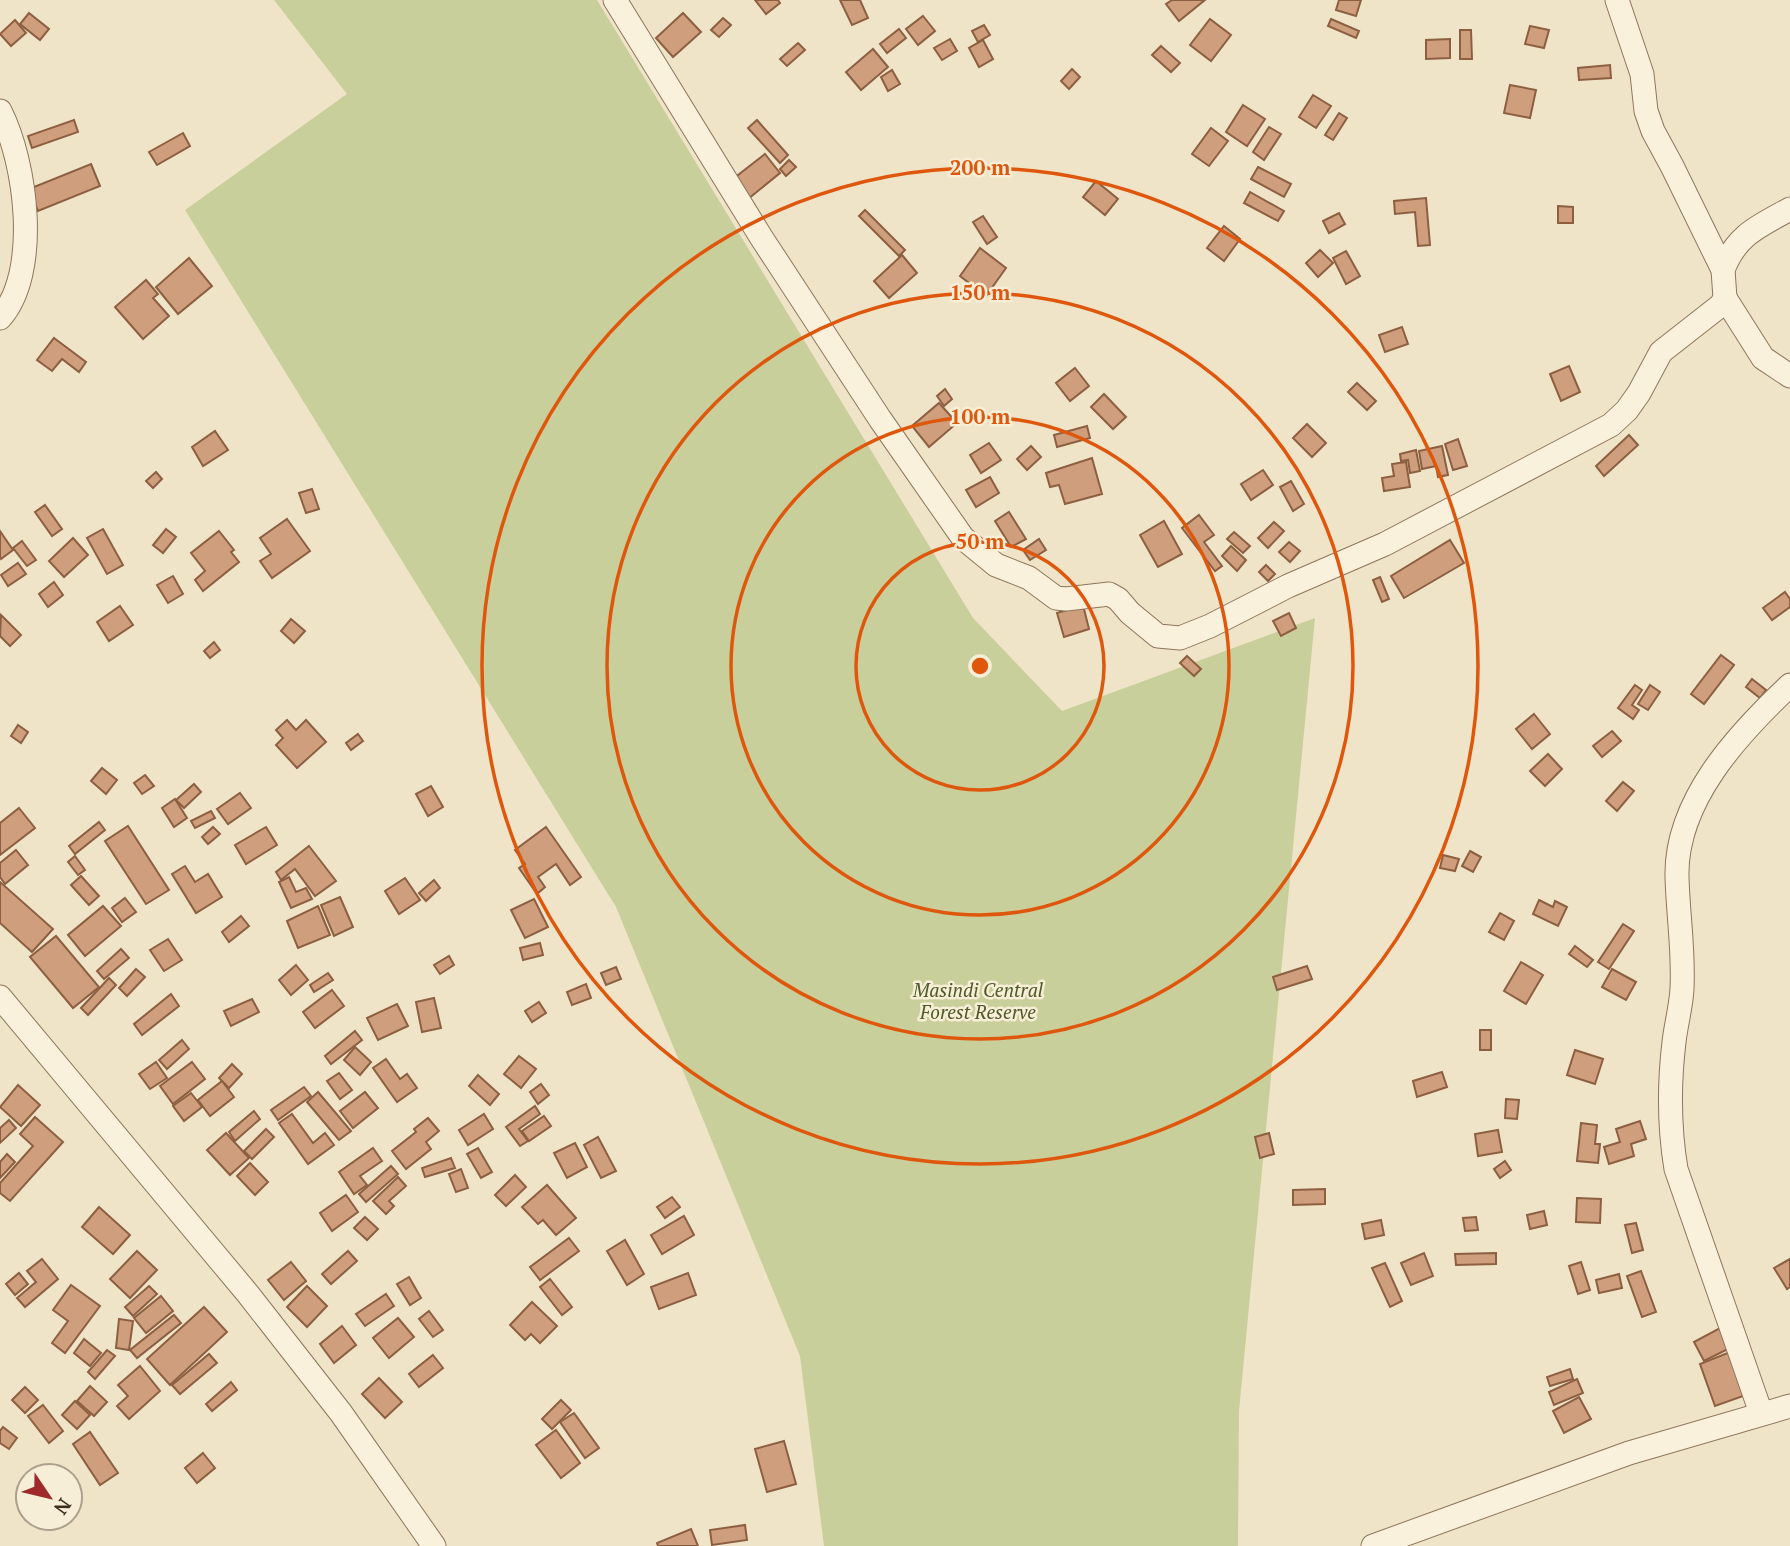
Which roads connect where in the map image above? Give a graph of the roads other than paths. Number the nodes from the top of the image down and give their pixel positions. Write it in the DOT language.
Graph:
graph roads {
  1 [pos="615,0"];
  2 [pos="1617,0"];
  3 [pos="0,111"];
  4 [pos="1790,209"];
  5 [pos="1723,270"];
  6 [pos="1726,298"];
  7 [pos="0,318"];
  8 [pos="1790,376"];
  9 [pos="1790,685"];
  10 [pos="0,997"];
  11 [pos="1790,1406"];
  12 [pos="1761,1413"];
  13 [pos="434,1546"];
  14 [pos="1373,1546"];
  1 -- 6 [label="street"];
  2 -- 5 [label="street"];
  3 -- 7 [label="street"];
  4 -- 5 [label="street"];
  5 -- 6 [label="street"];
  6 -- 8 [label="street"];
  9 -- 12 [label="street"];
  10 -- 13 [label="street"];
  11 -- 12 [label="street"];
  12 -- 14 [label="street"];
}
